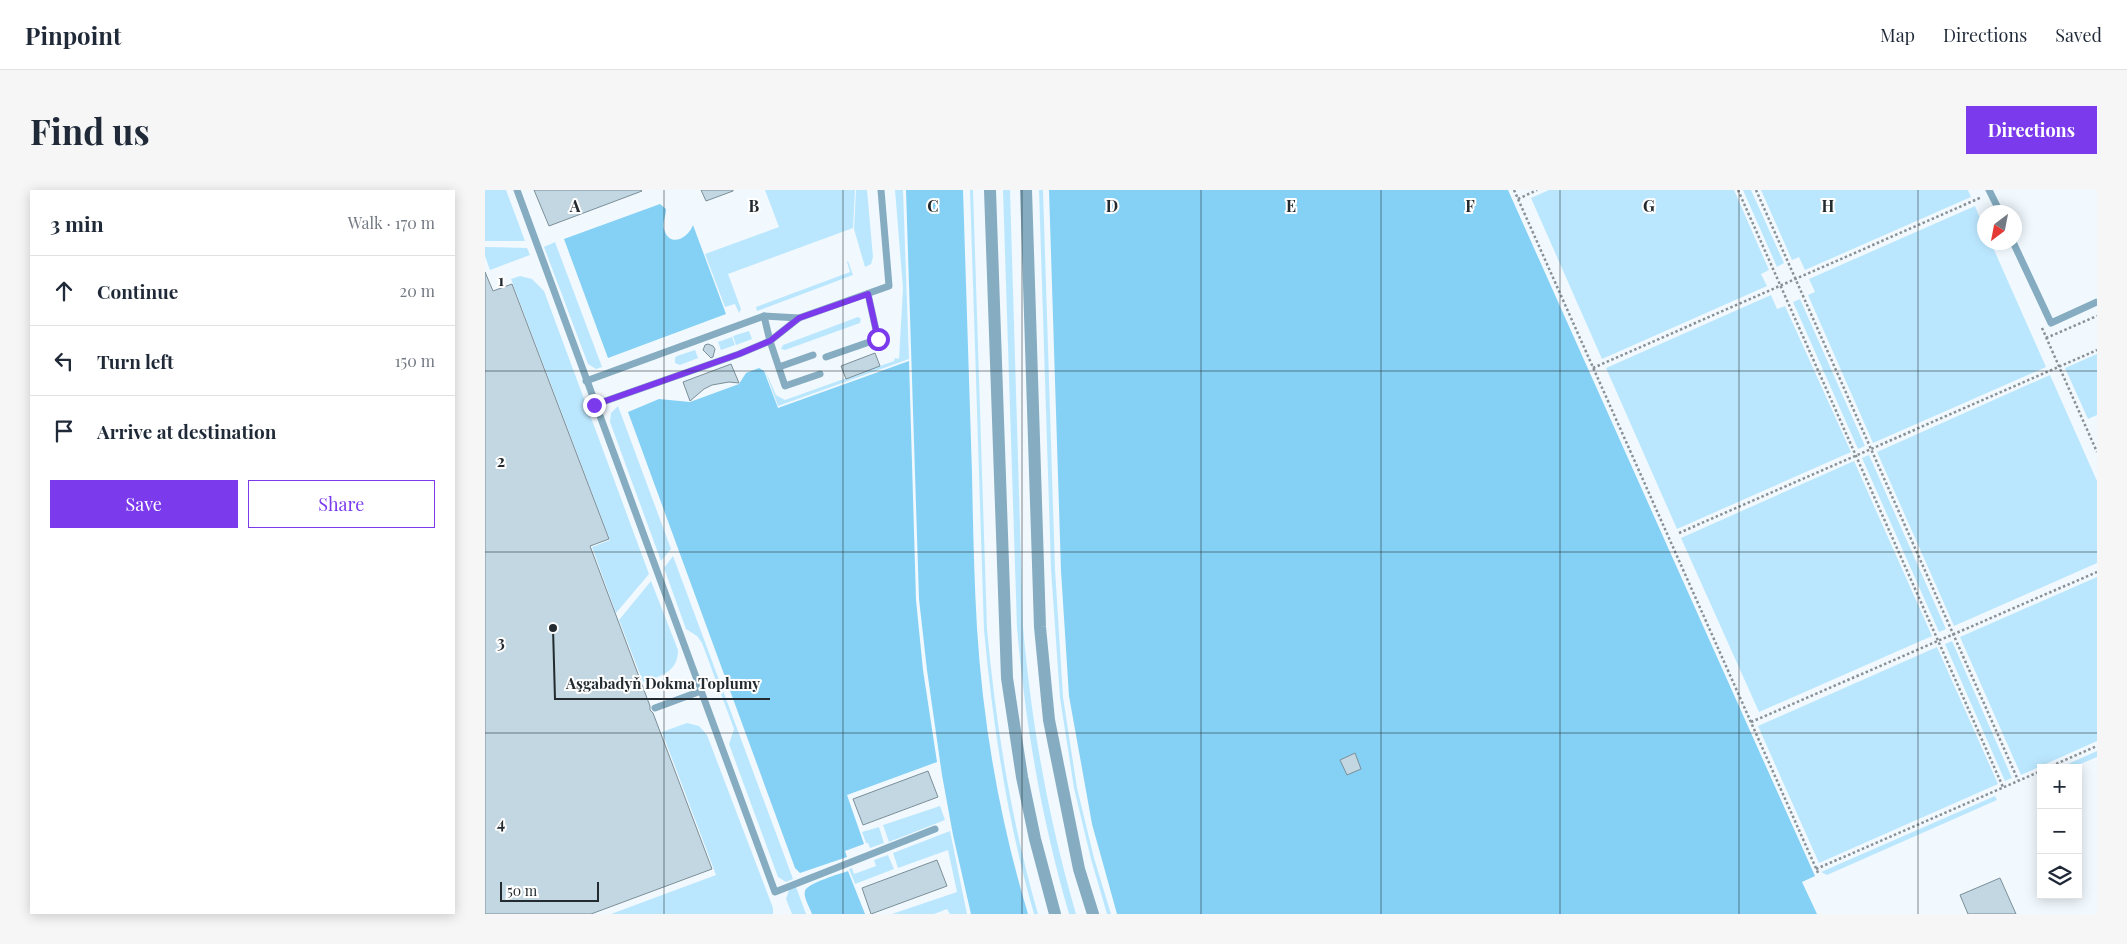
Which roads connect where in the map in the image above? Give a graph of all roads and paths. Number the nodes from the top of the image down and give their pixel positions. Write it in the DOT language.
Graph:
graph roads {
  1 [pos="517,190"];
  2 [pos="881,190"];
  3 [pos="989,190"];
  4 [pos="1026,190"];
  5 [pos="1514,190"];
  6 [pos="1537,190"];
  7 [pos="1738,190"];
  8 [pos="1756,190"];
  9 [pos="1989,190"];
  10 [pos="1983,197"];
  11 [pos="1518,199"];
  12 [pos="1996,205"];
  13 [pos="2017,250"];
  14 [pos="1796,279"];
  15 [pos="1781,286"];
  16 [pos="868,294"];
  17 [pos="2097,302"];
  18 [pos="764,316"];
  19 [pos="2097,316"];
  20 [pos="799,318"];
  21 [pos="2039,321"];
  22 [pos="2046,338"];
  23 [pos="770,341"];
  24 [pos="2097,350"];
  25 [pos="813,355"];
  26 [pos="826,357"];
  27 [pos="2059,366"];
  28 [pos="779,368"];
  29 [pos="1593,368"];
  30 [pos="820,374"];
  31 [pos="585,381"];
  32 [pos="594,405"];
  33 [pos="1871,449"];
  34 [pos="2097,452"];
  35 [pos="1856,455"];
  36 [pos="1679,533"];
  37 [pos="2097,572"];
  38 [pos="1953,634"];
  39 [pos="1939,641"];
  40 [pos="701,690"];
  41 [pos="655,708"];
  42 [pos="1751,722"];
  43 [pos="2097,746"];
  44 [pos="2056,764"];
  45 [pos="2037,773"];
  46 [pos="2018,780"];
  47 [pos="2003,787"];
  48 [pos="935,829"];
  49 [pos="1817,869"];
  50 [pos="1819,875"];
  51 [pos="1055,914"];
  52 [pos="1093,914"];
  1 -- 31 [label="lane"];
  2 -- 16 [label="lane"];
  3 -- 51 [label="street"];
  4 -- 52 [label="street"];
  5 -- 11 [label="path"];
  6 -- 11 [label="path"];
  7 -- 15 [label="path"];
  8 -- 14 [label="path"];
  9 -- 12 [label="lane"];
  10 -- 14 [label="path"];
  11 -- 29 [label="path"];
  13 -- 17 [label="lane"];
  14 -- 15 [label="path"];
  14 -- 33 [label="path"];
  15 -- 29 [label="path"];
  15 -- 35 [label="path"];
  16 -- 20 [label="lane"];
  16 -- 26 [label="lane"];
  18 -- 20 [label="lane"];
  18 -- 23 [label="lane"];
  18 -- 31 [label="lane"];
  19 -- 22 [label="path"];
  20 -- 23 [label="lane"];
  21 -- 22 [label="path"];
  22 -- 27 [label="path"];
  23 -- 28 [label="lane"];
  23 -- 32 [label="lane"];
  24 -- 27 [label="path"];
  25 -- 28 [label="lane"];
  27 -- 33 [label="path"];
  27 -- 34 [label="path"];
  28 -- 30 [label="lane"];
  29 -- 42 [label="path"];
  31 -- 32 [label="lane"];
  32 -- 40 [label="lane"];
  33 -- 35 [label="path"];
  33 -- 38 [label="path"];
  35 -- 36 [label="path"];
  35 -- 39 [label="path"];
  37 -- 38 [label="path"];
  38 -- 39 [label="path"];
  38 -- 46 [label="path"];
  39 -- 42 [label="path"];
  39 -- 47 [label="path"];
  40 -- 41 [label="lane"];
  40 -- 48 [label="lane"];
  42 -- 49 [label="path"];
  43 -- 44 [label="path"];
  45 -- 46 [label="path"];
  46 -- 47 [label="path"];
  47 -- 49 [label="path"];
  49 -- 50 [label="path"];
}
